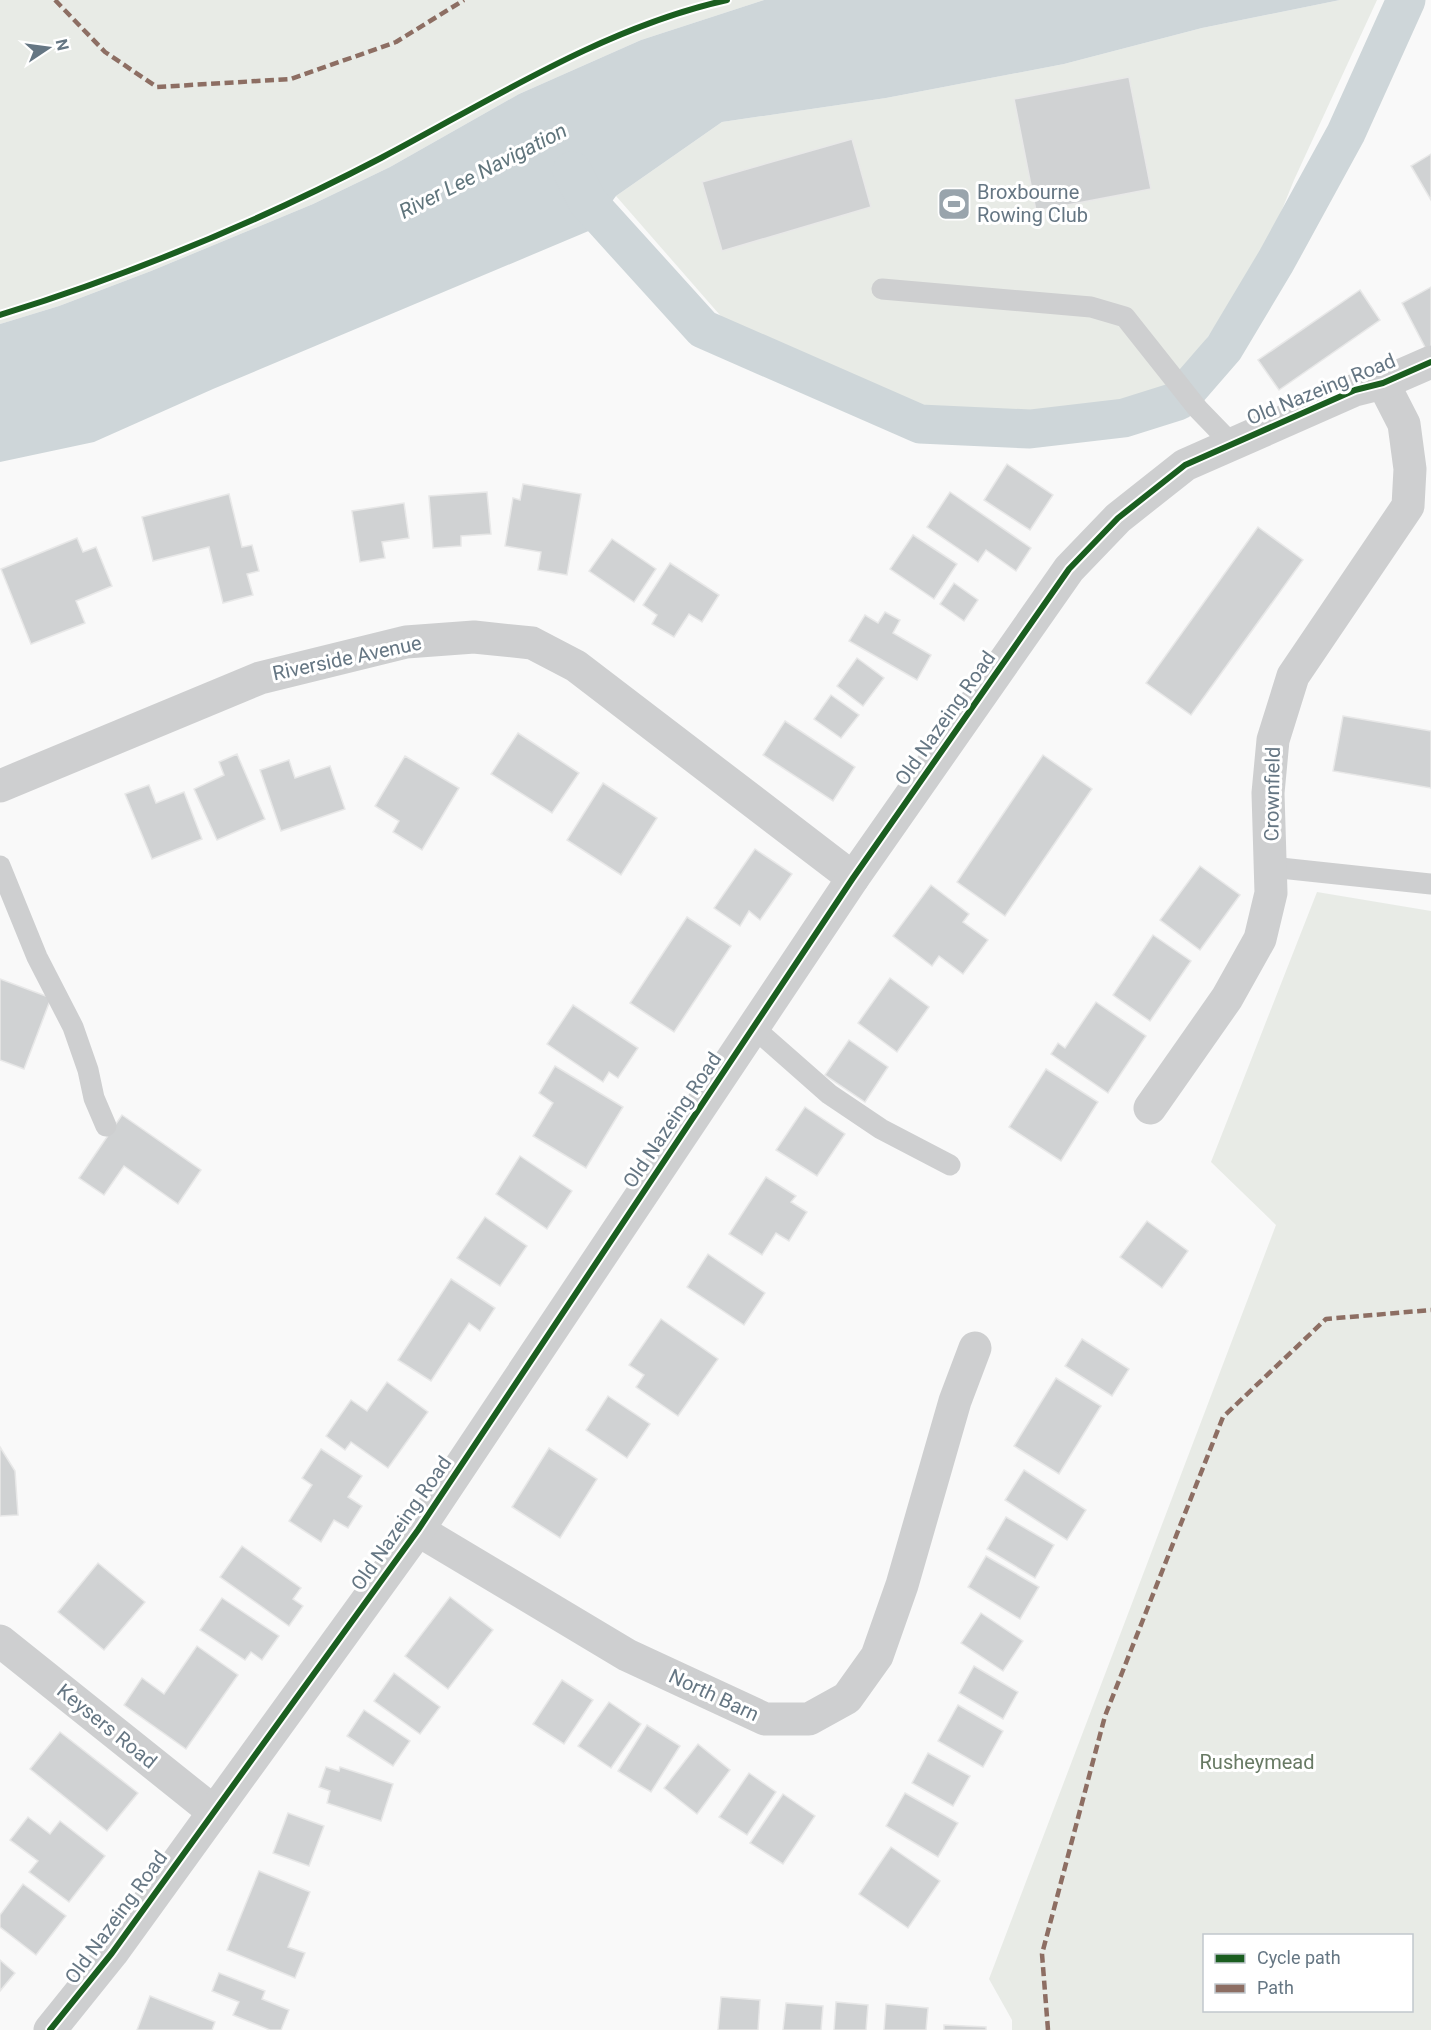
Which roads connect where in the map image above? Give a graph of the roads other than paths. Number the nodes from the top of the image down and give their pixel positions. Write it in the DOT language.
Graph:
graph roads {
  1 [pos="882,290"];
  2 [pos="1431,362"];
  3 [pos="1383,383"];
  4 [pos="1230,442"];
  5 [pos="0,786"];
  6 [pos="0,866"];
  7 [pos="1271,867"];
  8 [pos="853,878"];
  9 [pos="1431,884"];
  10 [pos="753,1028"];
  11 [pos="1150,1108"];
  12 [pos="106,1126"];
  13 [pos="950,1165"];
  14 [pos="975,1348"];
  15 [pos="418,1530"];
  16 [pos="0,1641"];
  17 [pos="214,1812"];
  18 [pos="50,2030"];
  1 -- 4 [label="lane"];
  2 -- 3 [label="street, Old Nazeing Road"];
  3 -- 4 [label="street, Old Nazeing Road"];
  3 -- 7 [label="street, Crownfield"];
  4 -- 8 [label="street, Old Nazeing Road"];
  5 -- 8 [label="street, Riverside Avenue"];
  6 -- 12 [label="lane"];
  7 -- 9 [label="lane"];
  7 -- 11 [label="street, Crownfield"];
  8 -- 10 [label="street, Old Nazeing Road"];
  10 -- 13 [label="lane"];
  10 -- 15 [label="street, Old Nazeing Road"];
  14 -- 15 [label="street, North Barn"];
  15 -- 17 [label="street, Old Nazeing Road"];
  16 -- 17 [label="street, Keysers Road"];
  17 -- 18 [label="street, Old Nazeing Road"];
}
